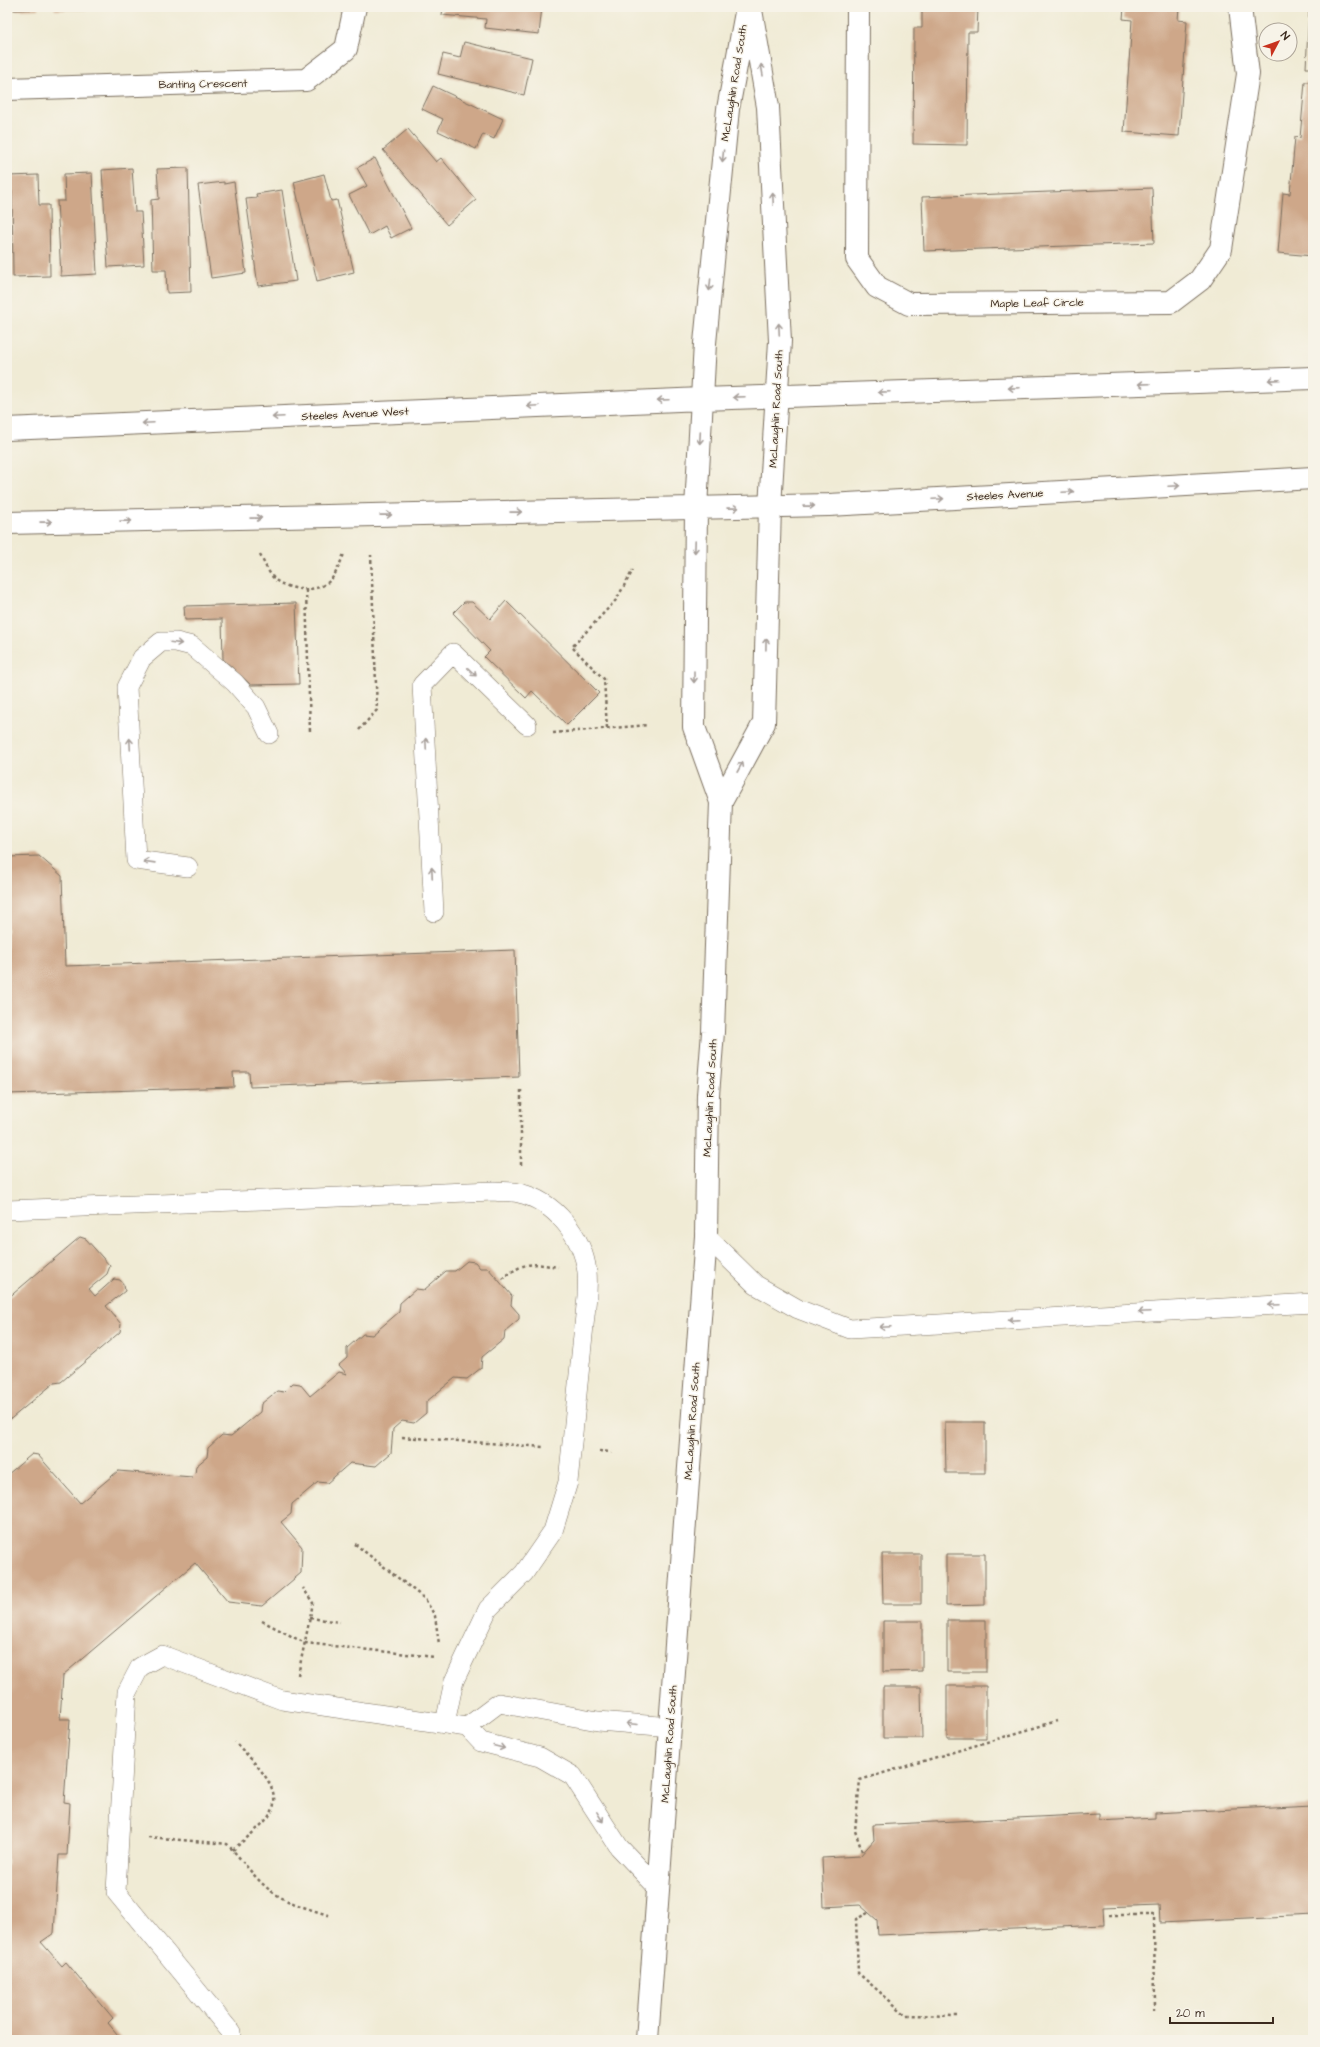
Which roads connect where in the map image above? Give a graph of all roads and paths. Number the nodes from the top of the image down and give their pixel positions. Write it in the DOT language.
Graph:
graph roads {
  1 [pos="355,7"];
  2 [pos="747,7"];
  3 [pos="751,7"];
  4 [pos="858,7"];
  5 [pos="1240,7"];
  6 [pos="7,89"];
  7 [pos="1313,378"];
  8 [pos="776,396"];
  9 [pos="702,399"];
  10 [pos="7,429"];
  11 [pos="1313,478"];
  12 [pos="770,507"];
  13 [pos="696,508"];
  14 [pos="7,523"];
  15 [pos="344,554"];
  16 [pos="260,555"];
  17 [pos="371,555"];
  18 [pos="633,570"];
  19 [pos="306,590"];
  20 [pos="527,725"];
  21 [pos="648,725"];
  22 [pos="607,728"];
  23 [pos="359,730"];
  24 [pos="310,732"];
  25 [pos="269,734"];
  26 [pos="546,734"];
  27 [pos="721,802"];
  28 [pos="188,867"];
  29 [pos="434,912"];
  30 [pos="521,1090"];
  31 [pos="518,1193"];
  32 [pos="7,1210"];
  33 [pos="706,1236"];
  34 [pos="587,1271"];
  35 [pos="502,1279"];
  36 [pos="1313,1304"];
  37 [pos="402,1437"];
  38 [pos="572,1449"];
  39 [pos="612,1452"];
  40 [pos="355,1544"];
  41 [pos="303,1588"];
  42 [pos="310,1618"];
  43 [pos="262,1621"];
  44 [pos="340,1622"];
  45 [pos="305,1643"];
  46 [pos="439,1646"];
  47 [pos="438,1652"];
  48 [pos="437,1657"];
  49 [pos="454,1681"];
  50 [pos="293,1701"];
  51 [pos="1057,1721"];
  52 [pos="445,1723"];
  53 [pos="467,1727"];
  54 [pos="670,1727"];
  55 [pos="235,1742"];
  56 [pos="119,1835"];
  57 [pos="232,1850"];
  58 [pos="862,1851"];
  59 [pos="659,1889"];
  60 [pos="868,1913"];
  61 [pos="1109,1915"];
  62 [pos="331,1916"];
  63 [pos="1155,2010"];
  64 [pos="957,2016"];
  65 [pos="230,2040"];
  66 [pos="647,2040"];
  1 -- 6 [label="main road, Banting Crescent"];
  2 -- 9 [label="main road, McLaughlin Road South, one-way"];
  8 -- 3 [label="main road, McLaughlin Road South, one-way"];
  4 -- 5 [label="main road, Maple Leaf Circle"];
  7 -- 8 [label="main road, one-way"];
  8 -- 9 [label="main road, one-way"];
  8 -- 12 [label="main road, McLaughlin Road South"];
  9 -- 10 [label="main road, Steeles Avenue West, one-way"];
  9 -- 13 [label="main road, McLaughlin Road South, one-way"];
  12 -- 11 [label="main road, Steeles Avenue, one-way"];
  13 -- 12 [label="main road, Steeles Avenue, one-way"];
  27 -- 12 [label="main road, McLaughlin Road South, one-way"];
  14 -- 13 [label="main road, one-way"];
  13 -- 27 [label="main road, McLaughlin Road South, one-way"];
  15 -- 19 [label="path"];
  16 -- 19 [label="path"];
  17 -- 23 [label="path"];
  18 -- 22 [label="path"];
  19 -- 24 [label="path"];
  29 -- 20 [label="lane, one-way"];
  21 -- 22 [label="path"];
  22 -- 26 [label="path"];
  28 -- 25 [label="lane, one-way"];
  27 -- 33 [label="main road, McLaughlin Road South"];
  30 -- 31 [label="path"];
  31 -- 32 [label="lane"];
  31 -- 34 [label="lane"];
  36 -- 33 [label="lane, one-way"];
  33 -- 54 [label="main road, McLaughlin Road South"];
  34 -- 35 [label="path"];
  34 -- 38 [label="lane"];
  37 -- 38 [label="path"];
  38 -- 39 [label="path"];
  38 -- 49 [label="lane"];
  40 -- 46 [label="path"];
  41 -- 42 [label="path"];
  42 -- 44 [label="path"];
  42 -- 45 [label="path"];
  43 -- 45 [label="path"];
  45 -- 48 [label="path"];
  45 -- 50 [label="path"];
  47 -- 48 [label="path"];
  48 -- 49 [label="path"];
  49 -- 52 [label="lane"];
  50 -- 52 [label="lane"];
  50 -- 56 [label="lane"];
  51 -- 58 [label="path"];
  52 -- 53 [label="lane"];
  54 -- 53 [label="lane, one-way"];
  53 -- 59 [label="lane, one-way"];
  54 -- 59 [label="main road, McLaughlin Road South"];
  55 -- 57 [label="path"];
  56 -- 57 [label="path"];
  56 -- 65 [label="lane"];
  57 -- 62 [label="path"];
  59 -- 66 [label="main road, McLaughlin Road South"];
  60 -- 64 [label="path"];
  61 -- 63 [label="path"];
}
